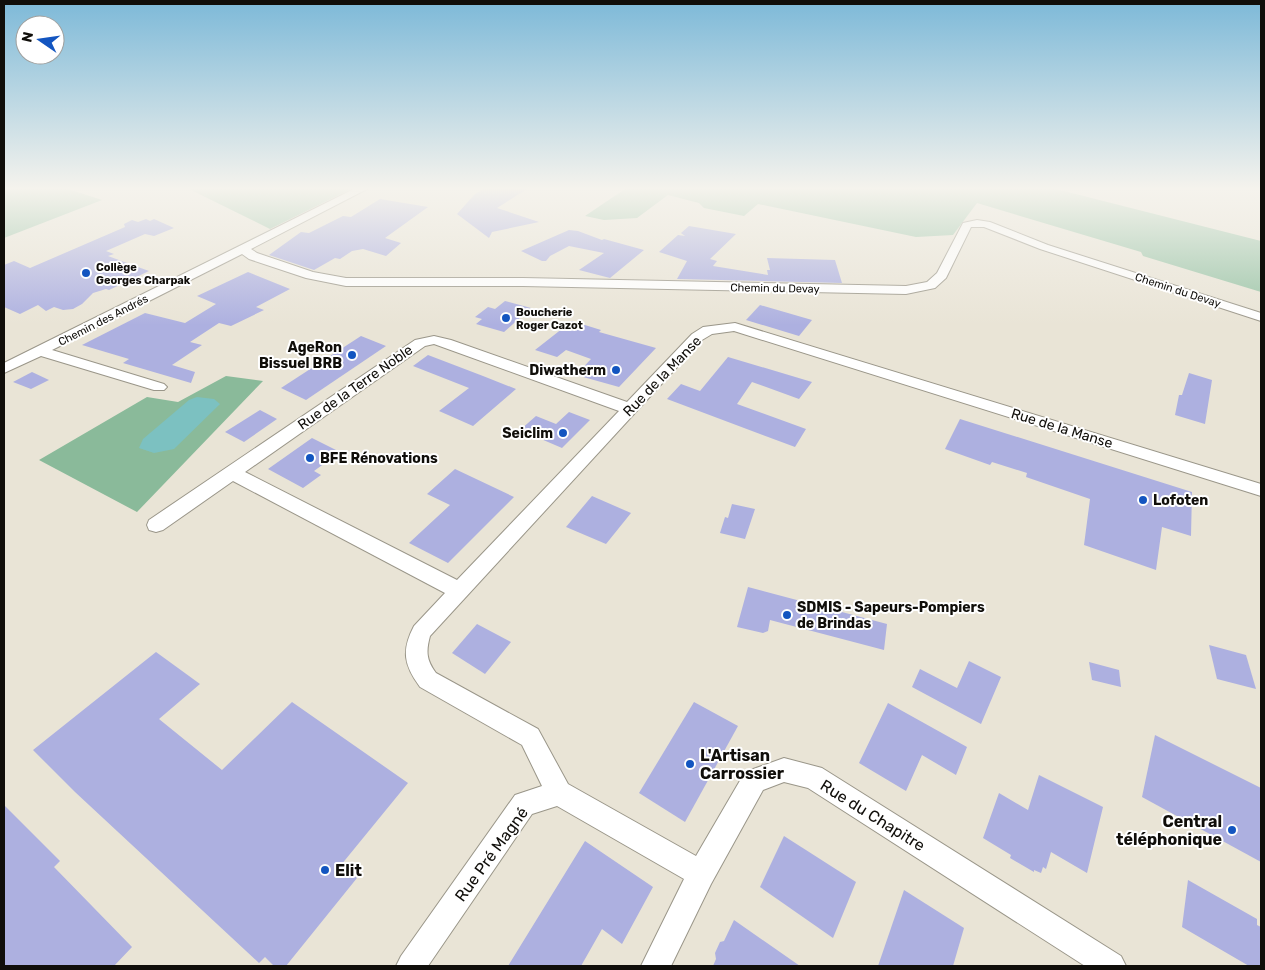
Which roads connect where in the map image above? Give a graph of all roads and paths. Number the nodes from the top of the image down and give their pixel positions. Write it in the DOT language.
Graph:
graph roads {
  1 [pos="272,234"];
  2 [pos="962,234"];
  3 [pos="1012,234"];
  4 [pos="243,249"];
  5 [pos="1261,317"];
  6 [pos="40,351"];
  7 [pos="4,369"];
  8 [pos="159,387"];
  9 [pos="630,409"];
  10 [pos="232,473"];
  11 [pos="1261,490"];
  12 [pos="156,525"];
  13 [pos="458,591"];
  14 [pos="558,793"];
  15 [pos="701,874"];
  16 [pos="411,966"];
  17 [pos="656,966"];
  18 [pos="1111,966"];
  1 -- 4 [label="street, Chemin des Andrés"];
  2 -- 4 [label="street, Chemin du Devay"];
  3 -- 5 [label="street, Chemin du Devay"];
  4 -- 6 [label="street, Chemin des Andrés"];
  6 -- 7 [label="street, Chemin des Andrés"];
  6 -- 8 [label="street"];
  9 -- 10 [label="street, Rue de la Terre Noble"];
  9 -- 11 [label="street, Rue de la Manse"];
  9 -- 13 [label="street, Rue de la Manse"];
  10 -- 12 [label="street, Rue de la Terre Noble"];
  10 -- 13 [label="street"];
  13 -- 14 [label="street, Rue de la Manse"];
  14 -- 15 [label="street"];
  14 -- 16 [label="street, Rue Pré Magné"];
  15 -- 17 [label="street, Rue du Chapitre"];
  15 -- 18 [label="street, Rue du Chapitre"];
}
